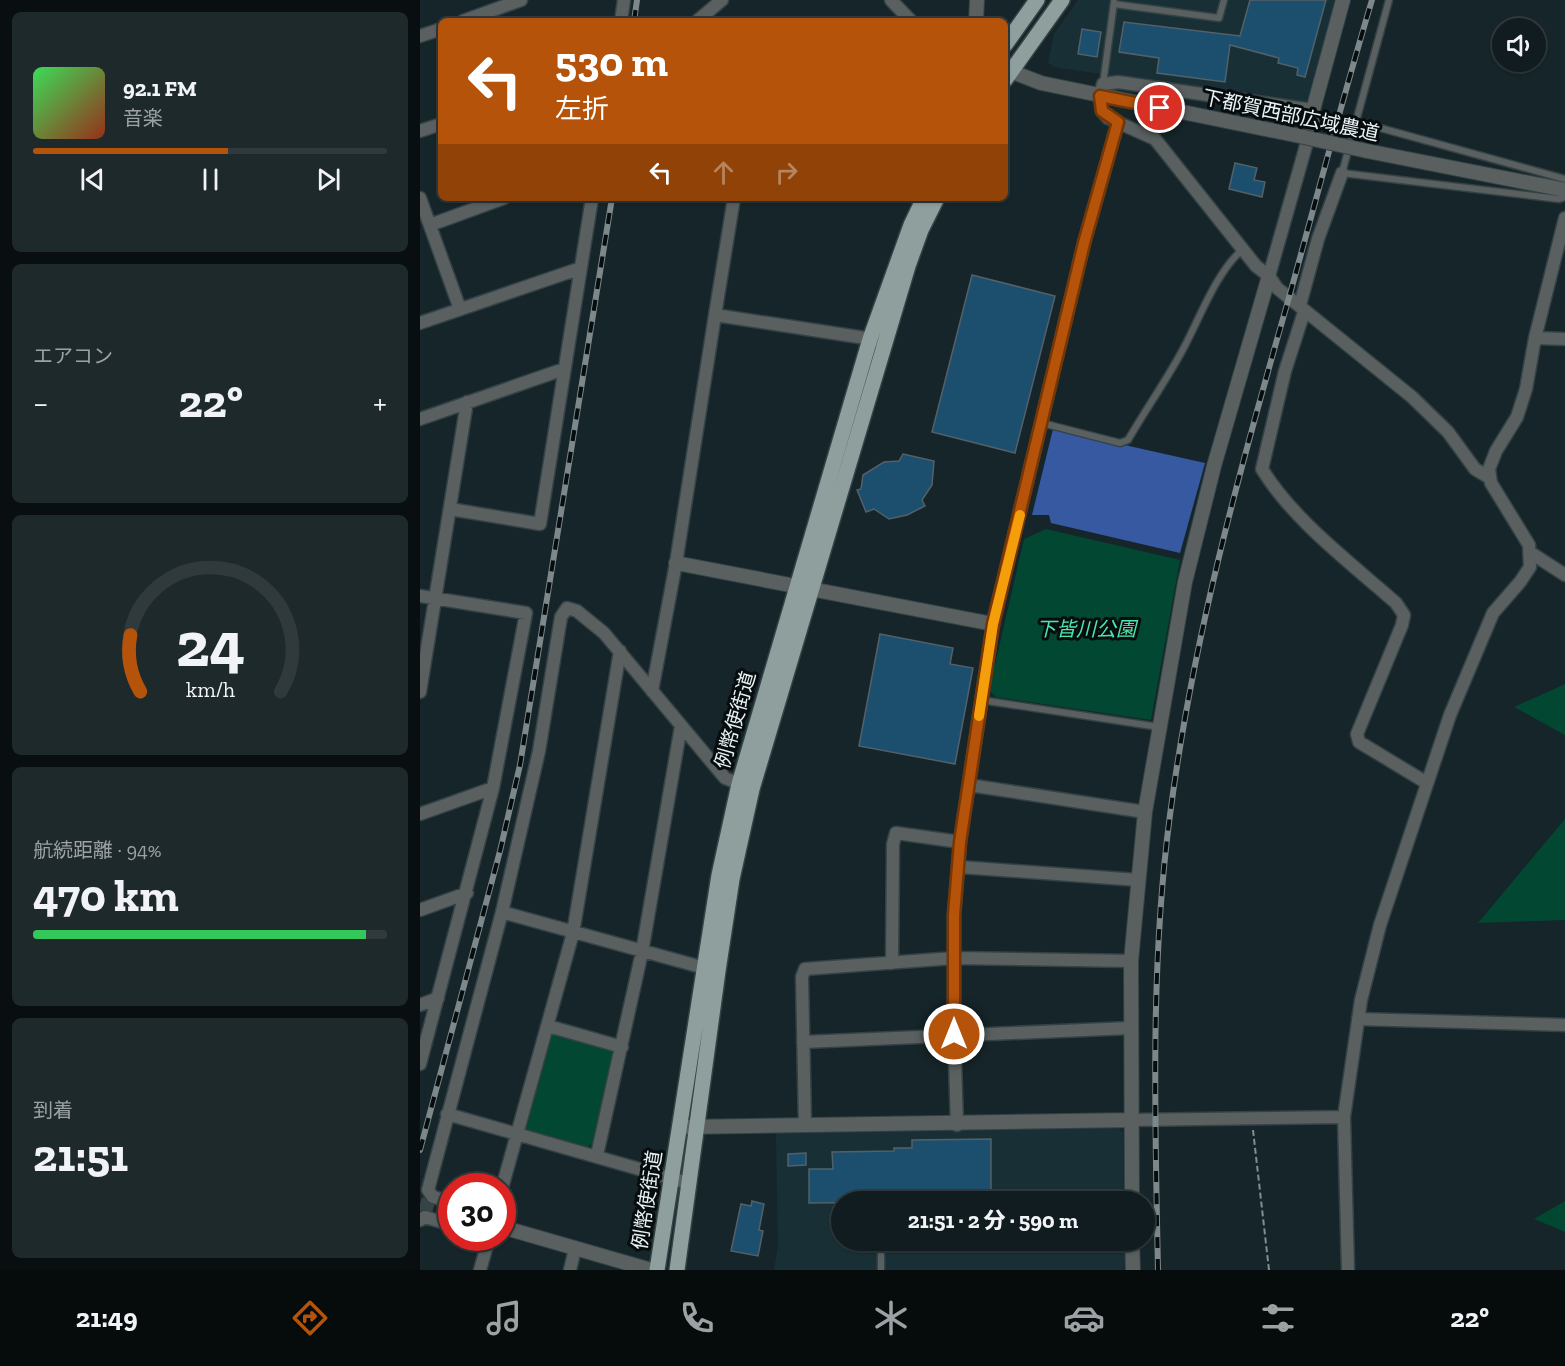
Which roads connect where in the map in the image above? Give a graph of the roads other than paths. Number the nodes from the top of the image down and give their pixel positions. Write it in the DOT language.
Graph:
graph roads {
  1 [pos="521,0"];
  2 [pos="624,0"];
  3 [pos="722,0"];
  4 [pos="891,0"];
  5 [pos="976,0"];
  6 [pos="1037,0"];
  7 [pos="1062,0"];
  8 [pos="1224,0"];
  9 [pos="1343,0"];
  10 [pos="1389,0"];
  11 [pos="1114,2"];
  12 [pos="471,18"];
  13 [pos="621,18"];
  14 [pos="701,18"];
  15 [pos="909,18"];
  16 [pos="976,18"];
  17 [pos="438,30"];
  18 [pos="420,36"];
  19 [pos="1008,41"];
  20 [pos="1008,73"];
  21 [pos="1008,74"];
  22 [pos="1102,90"];
  23 [pos="1313,110"];
  24 [pos="1355,121"];
  25 [pos="1118,122"];
  26 [pos="438,125"];
  27 [pos="420,131"];
  28 [pos="1342,173"];
  29 [pos="1565,179"];
  30 [pos="1565,190"];
  31 [pos="1565,197"];
  32 [pos="420,198"];
  33 [pos="496,201"];
  34 [pos="592,201"];
  35 [pos="734,201"];
  36 [pos="923,201"];
  37 [pos="936,201"];
  38 [pos="1565,218"];
  39 [pos="430,225"];
  40 [pos="1243,249"];
  41 [pos="581,267"];
  42 [pos="1269,276"];
  43 [pos="460,309"];
  44 [pos="1302,309"];
  45 [pos="715,315"];
  46 [pos="420,323"];
  47 [pos="1535,338"];
  48 [pos="1565,339"];
  49 [pos="878,340"];
  50 [pos="564,369"];
  51 [pos="467,402"];
  52 [pos="420,419"];
  53 [pos="1042,423"];
  54 [pos="1490,478"];
  55 [pos="450,509"];
  56 [pos="1531,553"];
  57 [pos="676,563"];
  58 [pos="1565,575"];
  59 [pos="803,587"];
  60 [pos="420,596"];
  61 [pos="435,598"];
  62 [pos="993,624"];
  63 [pos="620,651"];
  64 [pos="420,692"];
  65 [pos="652,692"];
  66 [pos="981,700"];
  67 [pos="681,726"];
  68 [pos="1159,728"];
  69 [pos="1427,783"];
  70 [pos="969,785"];
  71 [pos="745,787"];
  72 [pos="493,788"];
  73 [pos="1145,812"];
  74 [pos="420,814"];
  75 [pos="960,842"];
  76 [pos="960,867"];
  77 [pos="1138,880"];
  78 [pos="467,893"];
  79 [pos="420,910"];
  80 [pos="502,912"];
  81 [pos="573,933"];
  82 [pos="642,952"];
  83 [pos="954,958"];
  84 [pos="1131,961"];
  85 [pos="892,963"];
  86 [pos="711,970"];
  87 [pos="438,998"];
  88 [pos="420,1005"];
  89 [pos="1358,1019"];
  90 [pos="1565,1025"];
  91 [pos="548,1026"];
  92 [pos="1130,1028"];
  93 [pos="954,1034"];
  94 [pos="803,1042"];
  95 [pos="622,1047"];
  96 [pos="420,1064"];
  97 [pos="447,1114"];
  98 [pos="1344,1117"];
  99 [pos="1131,1120"];
  100 [pos="805,1125"];
  101 [pos="957,1125"];
  102 [pos="679,1126"];
  103 [pos="695,1128"];
  104 [pos="518,1136"];
  105 [pos="597,1155"];
  106 [pos="507,1173"];
  107 [pos="671,1178"];
  108 [pos="688,1183"];
  109 [pos="1132,1191"];
  110 [pos="438,1198"];
  111 [pos="420,1220"];
  112 [pos="438,1221"];
  113 [pos="516,1231"];
  114 [pos="575,1248"];
  115 [pos="485,1251"];
  116 [pos="881,1251"];
  117 [pos="1132,1251"];
  118 [pos="480,1270"];
  119 [pos="570,1270"];
  120 [pos="651,1270"];
  121 [pos="657,1270"];
  122 [pos="677,1270"];
  123 [pos="881,1270"];
  124 [pos="1133,1270"];
  125 [pos="1348,1270"];
  1 -- 12 [label="street"];
  2 -- 13 [label="street"];
  3 -- 14 [label="street"];
  4 -- 15 [label="street"];
  5 -- 16 [label="street"];
  6 -- 19 [label="main road"];
  7 -- 20 [label="main road"];
  8 -- 11 [label="lane"];
  9 -- 23 [label="street"];
  10 -- 24 [label="lane"];
  11 -- 22 [label="lane"];
  17 -- 18 [label="street"];
  21 -- 22 [label="street, 下都賀西部広域農道"];
  22 -- 23 [label="street"];
  22 -- 25 [label="street"];
  22 -- 30 [label="street, 下都賀西部広域農道, bridge"];
  23 -- 42 [label="street"];
  24 -- 28 [label="lane"];
  24 -- 29 [label="lane"];
  25 -- 40 [label="street"];
  25 -- 53 [label="street"];
  26 -- 27 [label="street"];
  28 -- 31 [label="lane"];
  28 -- 44 [label="street"];
  32 -- 39 [label="street"];
  33 -- 39 [label="street"];
  34 -- 41 [label="street"];
  35 -- 45 [label="street"];
  36 -- 49 [label="main road, 例幣使街道"];
  37 -- 49 [label="main road, 例幣使街道"];
  38 -- 47 [label="street"];
  39 -- 43 [label="street"];
  40 -- 42 [label="street"];
  40 -- 53 [label="lane"];
  41 -- 43 [label="street"];
  41 -- 50 [label="street"];
  42 -- 44 [label="street"];
  42 -- 68 [label="street"];
  43 -- 46 [label="street"];
  44 -- 54 [label="street"];
  44 -- 69 [label="street"];
  45 -- 49 [label="street"];
  45 -- 57 [label="street"];
  47 -- 48 [label="street"];
  47 -- 54 [label="street"];
  49 -- 59 [label="main road, 例幣使街道"];
  50 -- 51 [label="street"];
  50 -- 55 [label="street"];
  51 -- 52 [label="street"];
  51 -- 55 [label="street"];
  53 -- 62 [label="street"];
  54 -- 56 [label="street"];
  55 -- 61 [label="street"];
  56 -- 58 [label="street"];
  56 -- 69 [label="street"];
  57 -- 59 [label="street"];
  57 -- 65 [label="street"];
  59 -- 62 [label="street"];
  59 -- 71 [label="main road, 例幣使街道"];
  60 -- 61 [label="street"];
  61 -- 64 [label="street"];
  61 -- 72 [label="street"];
  62 -- 66 [label="street"];
  63 -- 65 [label="street"];
  63 -- 80 [label="street"];
  63 -- 81 [label="street"];
  65 -- 67 [label="street"];
  66 -- 68 [label="lane"];
  66 -- 70 [label="street"];
  67 -- 71 [label="street"];
  67 -- 82 [label="street"];
  68 -- 73 [label="street"];
  69 -- 89 [label="street"];
  70 -- 73 [label="street"];
  70 -- 75 [label="street"];
  71 -- 86 [label="main road, 例幣使街道"];
  72 -- 74 [label="street"];
  72 -- 78 [label="street"];
  73 -- 77 [label="street"];
  75 -- 76 [label="street"];
  75 -- 85 [label="street"];
  76 -- 77 [label="street"];
  76 -- 83 [label="street"];
  77 -- 84 [label="street"];
  78 -- 79 [label="street"];
  78 -- 87 [label="street"];
  80 -- 81 [label="street"];
  80 -- 97 [label="street"];
  81 -- 82 [label="street"];
  81 -- 91 [label="street"];
  82 -- 86 [label="street"];
  82 -- 95 [label="street"];
  83 -- 84 [label="street"];
  83 -- 85 [label="street"];
  83 -- 93 [label="street"];
  84 -- 92 [label="street"];
  85 -- 94 [label="street"];
  86 -- 102 [label="main road, 例幣使街道"];
  86 -- 103 [label="main road, 例幣使街道"];
  87 -- 88 [label="street"];
  87 -- 96 [label="street"];
  89 -- 90 [label="street"];
  89 -- 98 [label="street"];
  91 -- 95 [label="street"];
  91 -- 104 [label="street"];
  92 -- 93 [label="street"];
  92 -- 99 [label="street"];
  93 -- 94 [label="street"];
  93 -- 101 [label="street"];
  94 -- 100 [label="street"];
  95 -- 105 [label="street"];
  97 -- 104 [label="street"];
  97 -- 110 [label="street"];
  98 -- 99 [label="street"];
  98 -- 125 [label="street"];
  99 -- 101 [label="street"];
  99 -- 109 [label="street"];
  100 -- 101 [label="street"];
  100 -- 103 [label="street"];
  102 -- 103 [label="street"];
  102 -- 107 [label="main road, 例幣使街道"];
  103 -- 108 [label="main road, 例幣使街道"];
  104 -- 105 [label="street"];
  104 -- 106 [label="street"];
  105 -- 107 [label="street"];
  107 -- 108 [label="street"];
  107 -- 121 [label="main road, 例幣使街道"];
  108 -- 122 [label="main road, 例幣使街道"];
  111 -- 112 [label="street"];
  113 -- 114 [label="street"];
  114 -- 119 [label="street"];
  114 -- 120 [label="street"];
  115 -- 118 [label="street"];
  116 -- 123 [label="lane"];
  117 -- 124 [label="street"];
}
